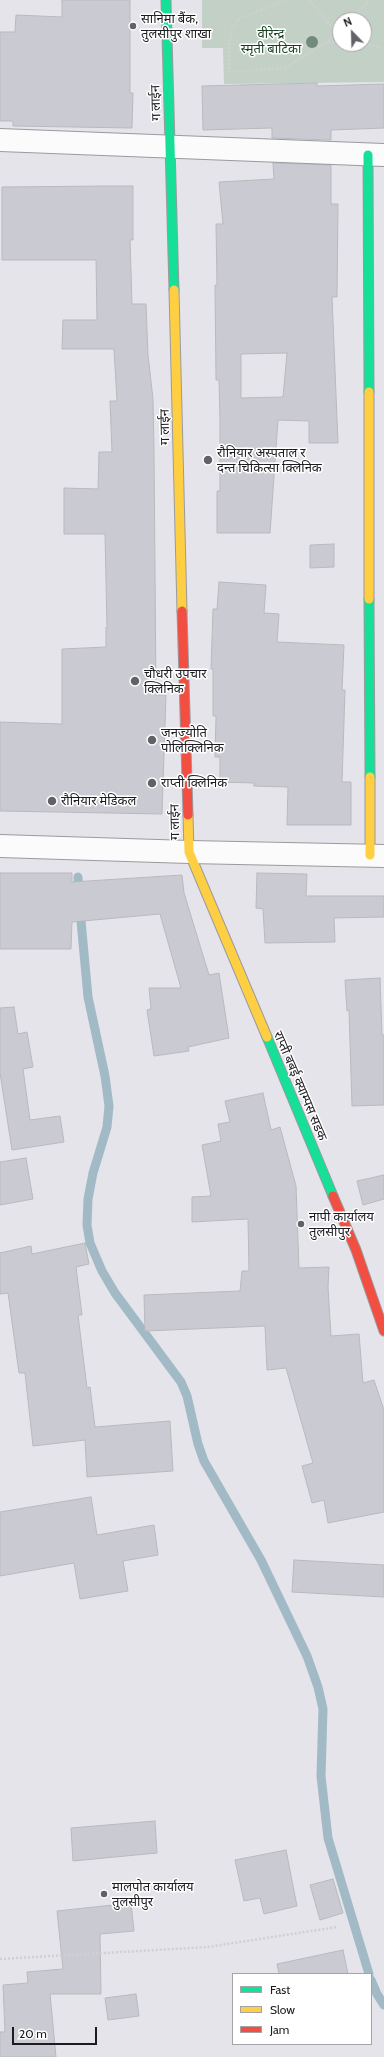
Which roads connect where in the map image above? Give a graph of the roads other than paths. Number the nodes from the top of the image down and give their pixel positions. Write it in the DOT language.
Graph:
graph roads {
  1 [pos="166,0"];
  2 [pos="0,140"];
  3 [pos="170,146"];
  4 [pos="376,155"];
  5 [pos="0,846"];
  6 [pos="189,852"];
  7 [pos="377,855"];
  8 [pos="384,1331"];
  1 -- 3 [label="street, ग लाईन"];
  2 -- 3 [label="street"];
  3 -- 4 [label="street"];
  3 -- 6 [label="street, ग लाईन"];
  4 -- 7 [label="street"];
  5 -- 6 [label="street"];
  6 -- 7 [label="street"];
  6 -- 8 [label="street, राप्ती बबई क्याम्पस सडक"];
}
